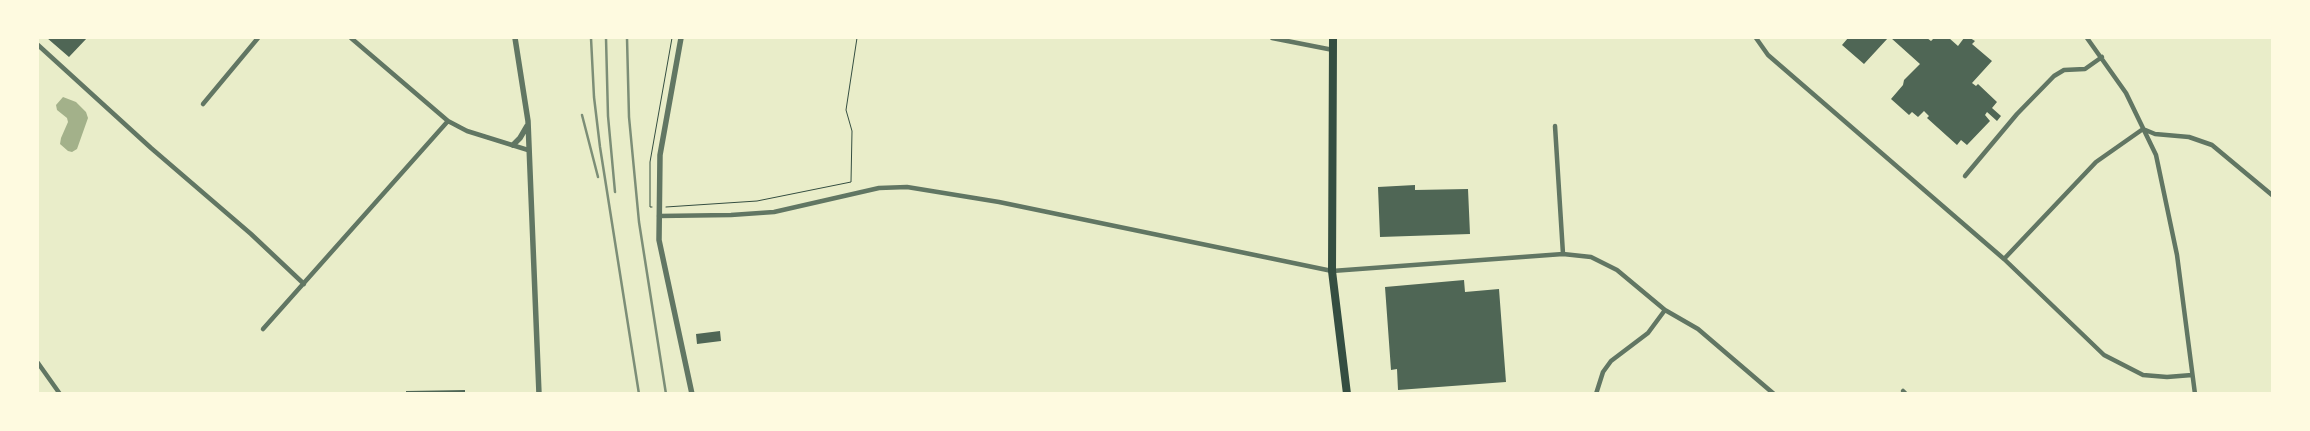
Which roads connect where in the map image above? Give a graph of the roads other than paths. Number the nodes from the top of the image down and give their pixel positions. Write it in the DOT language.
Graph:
graph roads {
  1 [pos="258,38"];
  2 [pos="351,38"];
  3 [pos="515,38"];
  4 [pos="681,38"];
  5 [pos="1272,38"];
  6 [pos="1332,38"];
  7 [pos="1756,38"];
  8 [pos="2087,38"];
  9 [pos="38,45"];
  10 [pos="1333,50"];
  11 [pos="2102,57"];
  12 [pos="203,104"];
  13 [pos="448,121"];
  14 [pos="528,121"];
  15 [pos="1555,126"];
  16 [pos="2143,129"];
  17 [pos="512,145"];
  18 [pos="528,150"];
  19 [pos="1964,176"];
  20 [pos="2272,195"];
  21 [pos="659,216"];
  22 [pos="1563,254"];
  23 [pos="2004,259"];
  24 [pos="1332,272"];
  25 [pos="304,284"];
  26 [pos="1665,310"];
  27 [pos="263,329"];
  28 [pos="38,363"];
  29 [pos="2192,375"];
  30 [pos="60,394"];
  31 [pos="539,394"];
  32 [pos="692,394"];
  33 [pos="1347,394"];
  34 [pos="1596,394"];
  35 [pos="1774,394"];
  36 [pos="2194,394"];
  1 -- 12 [label="street"];
  2 -- 13 [label="street"];
  3 -- 14 [label="street"];
  4 -- 21 [label="street"];
  5 -- 10 [label="street"];
  6 -- 10 [label="highway"];
  7 -- 23 [label="street"];
  8 -- 11 [label="street"];
  9 -- 25 [label="street"];
  10 -- 24 [label="highway"];
  11 -- 16 [label="street"];
  11 -- 19 [label="street"];
  13 -- 17 [label="street"];
  13 -- 25 [label="street"];
  14 -- 17 [label="street"];
  14 -- 18 [label="street"];
  15 -- 22 [label="street"];
  16 -- 20 [label="street"];
  16 -- 23 [label="street"];
  16 -- 29 [label="street"];
  17 -- 18 [label="street"];
  18 -- 31 [label="street"];
  21 -- 24 [label="street"];
  21 -- 32 [label="street"];
  22 -- 24 [label="street"];
  22 -- 26 [label="street"];
  23 -- 29 [label="street"];
  24 -- 33 [label="highway"];
  25 -- 27 [label="street"];
  26 -- 34 [label="street"];
  26 -- 35 [label="street"];
  28 -- 30 [label="street"];
  29 -- 36 [label="street"];
}
